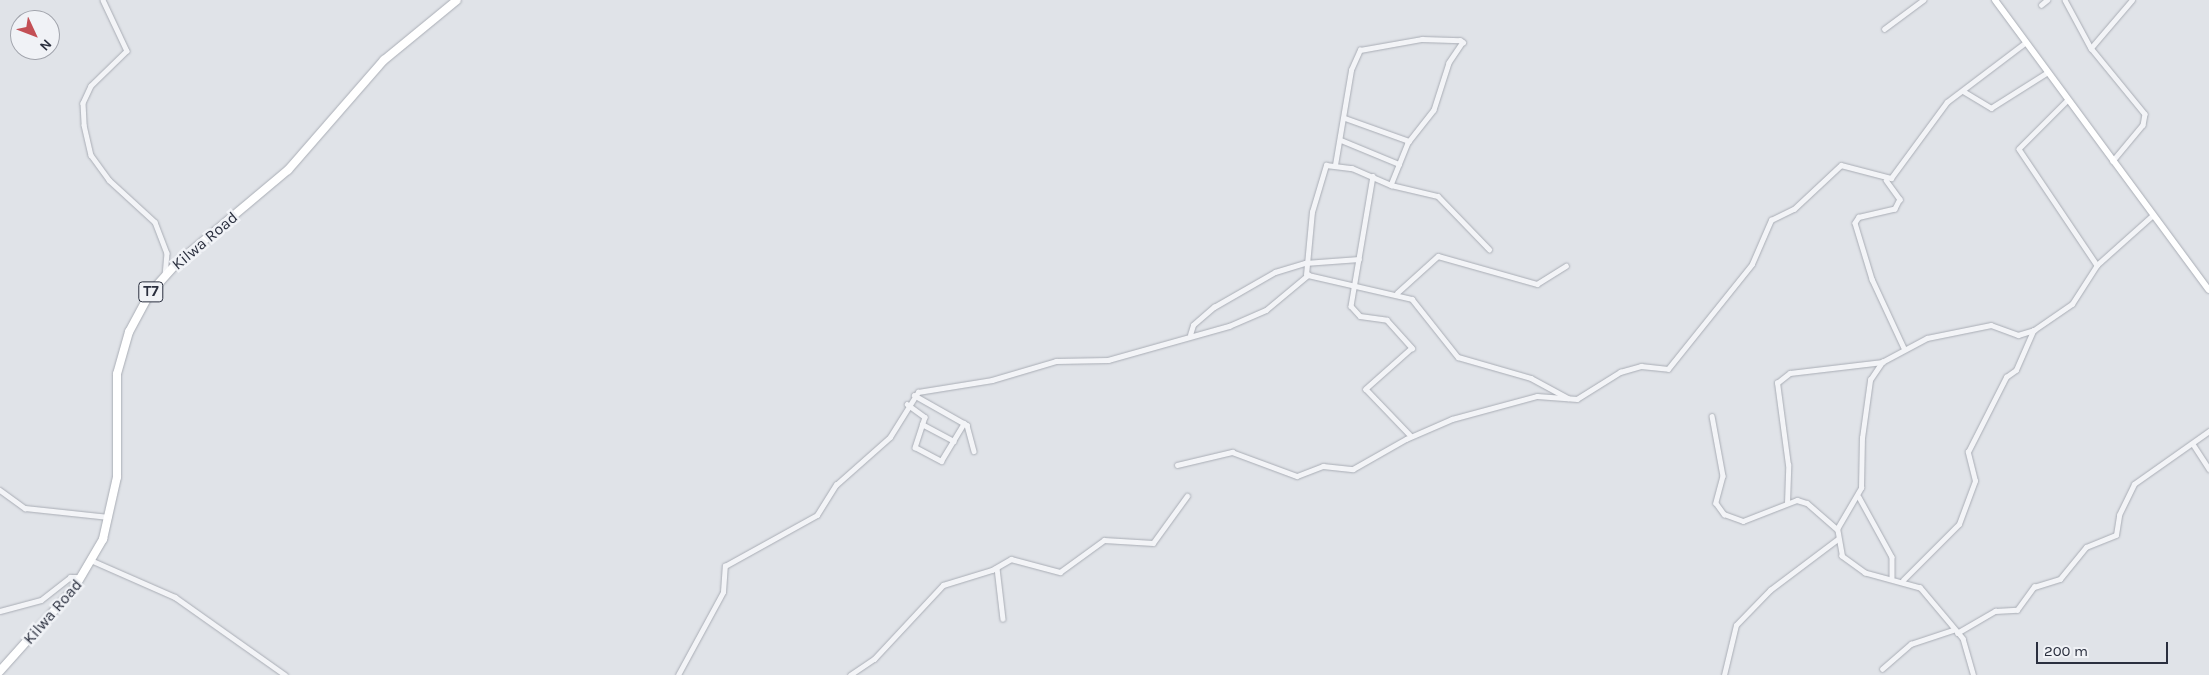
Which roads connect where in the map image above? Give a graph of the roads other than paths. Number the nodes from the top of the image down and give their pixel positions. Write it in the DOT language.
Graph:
graph roads {
  1 [pos="103,0"];
  2 [pos="457,0"];
  3 [pos="1923,0"];
  4 [pos="1995,0"];
  5 [pos="2047,0"];
  6 [pos="2065,0"];
  7 [pos="2132,0"];
  8 [pos="2041,5"];
  9 [pos="1884,29"];
  10 [pos="2026,42"];
  11 [pos="2091,48"];
  12 [pos="2048,72"];
  13 [pos="1963,91"];
  14 [pos="2068,100"];
  15 [pos="1346,118"];
  16 [pos="1341,140"];
  17 [pos="1409,141"];
  18 [pos="2113,161"];
  19 [pos="1399,164"];
  20 [pos="1335,165"];
  21 [pos="1373,176"];
  22 [pos="1886,180"];
  23 [pos="1391,185"];
  24 [pos="2153,215"];
  25 [pos="1489,249"];
  26 [pos="1359,259"];
  27 [pos="1305,263"];
  28 [pos="2097,265"];
  29 [pos="1566,266"];
  30 [pos="165,275"];
  31 [pos="1306,275"];
  32 [pos="1356,284"];
  33 [pos="2209,290"];
  34 [pos="1397,293"];
  35 [pos="2034,330"];
  36 [pos="1190,334"];
  37 [pos="1904,348"];
  38 [pos="1882,362"];
  39 [pos="914,394"];
  40 [pos="1568,398"];
  41 [pos="907,404"];
  42 [pos="1712,416"];
  43 [pos="964,423"];
  44 [pos="922,424"];
  45 [pos="2209,431"];
  46 [pos="1411,436"];
  47 [pos="954,441"];
  48 [pos="2193,444"];
  49 [pos="974,451"];
  50 [pos="1177,465"];
  51 [pos="2209,469"];
  52 [pos="0,490"];
  53 [pos="1187,496"];
  54 [pos="1859,497"];
  55 [pos="1787,503"];
  56 [pos="110,517"];
  57 [pos="1837,529"];
  58 [pos="1838,539"];
  59 [pos="94,561"];
  60 [pos="997,568"];
  61 [pos="1892,577"];
  62 [pos="83,578"];
  63 [pos="1904,580"];
  64 [pos="0,610"];
  65 [pos="1002,619"];
  66 [pos="1955,632"];
  67 [pos="1882,669"];
  68 [pos="0,671"];
  69 [pos="285,675"];
  70 [pos="678,675"];
  71 [pos="850,675"];
  72 [pos="1724,675"];
  73 [pos="1972,675"];
  1 -- 30 [label="street"];
  2 -- 30 [label="highway, Kilwa Road / T7"];
  3 -- 9 [label="street"];
  4 -- 10 [label="main road"];
  5 -- 8 [label="street"];
  6 -- 11 [label="street"];
  7 -- 11 [label="street"];
  10 -- 12 [label="main road"];
  10 -- 13 [label="street"];
  11 -- 18 [label="street"];
  12 -- 13 [label="street"];
  12 -- 14 [label="main road"];
  13 -- 22 [label="street"];
  14 -- 18 [label="main road"];
  14 -- 28 [label="street"];
  15 -- 16 [label="street"];
  15 -- 17 [label="street"];
  15 -- 17 [label="street"];
  16 -- 19 [label="street"];
  16 -- 20 [label="street"];
  17 -- 19 [label="street"];
  18 -- 24 [label="main road"];
  19 -- 23 [label="street"];
  20 -- 21 [label="street"];
  20 -- 27 [label="street"];
  21 -- 23 [label="street"];
  21 -- 26 [label="street"];
  22 -- 37 [label="street"];
  22 -- 40 [label="street"];
  23 -- 25 [label="street"];
  24 -- 28 [label="street"];
  24 -- 33 [label="main road"];
  26 -- 27 [label="street"];
  26 -- 32 [label="street"];
  27 -- 31 [label="street"];
  27 -- 36 [label="street"];
  28 -- 35 [label="street"];
  29 -- 34 [label="street"];
  30 -- 56 [label="highway, Kilwa Road / T7"];
  31 -- 32 [label="street"];
  31 -- 36 [label="street"];
  32 -- 34 [label="street"];
  32 -- 46 [label="street"];
  34 -- 40 [label="street"];
  35 -- 37 [label="street"];
  35 -- 63 [label="street"];
  36 -- 39 [label="street"];
  37 -- 38 [label="street"];
  38 -- 54 [label="street"];
  38 -- 55 [label="street"];
  39 -- 41 [label="street"];
  39 -- 43 [label="street"];
  40 -- 46 [label="street"];
  41 -- 44 [label="street"];
  41 -- 70 [label="street"];
  42 -- 55 [label="street"];
  43 -- 47 [label="street"];
  43 -- 49 [label="street"];
  44 -- 47 [label="street"];
  44 -- 47 [label="street"];
  45 -- 48 [label="street"];
  46 -- 50 [label="street"];
  48 -- 51 [label="street"];
  48 -- 66 [label="street"];
  52 -- 56 [label="street"];
  53 -- 60 [label="street"];
  54 -- 57 [label="street"];
  54 -- 61 [label="street"];
  55 -- 57 [label="street"];
  56 -- 59 [label="highway, Kilwa Road / T7"];
  57 -- 58 [label="street"];
  58 -- 61 [label="street"];
  58 -- 72 [label="street"];
  59 -- 62 [label="highway, Kilwa Road / T7"];
  59 -- 69 [label="street"];
  60 -- 65 [label="street"];
  60 -- 71 [label="street"];
  61 -- 63 [label="street"];
  62 -- 64 [label="street"];
  62 -- 68 [label="highway, Kilwa Road / T7"];
  63 -- 66 [label="street"];
  66 -- 67 [label="street"];
  66 -- 73 [label="street"];
}
